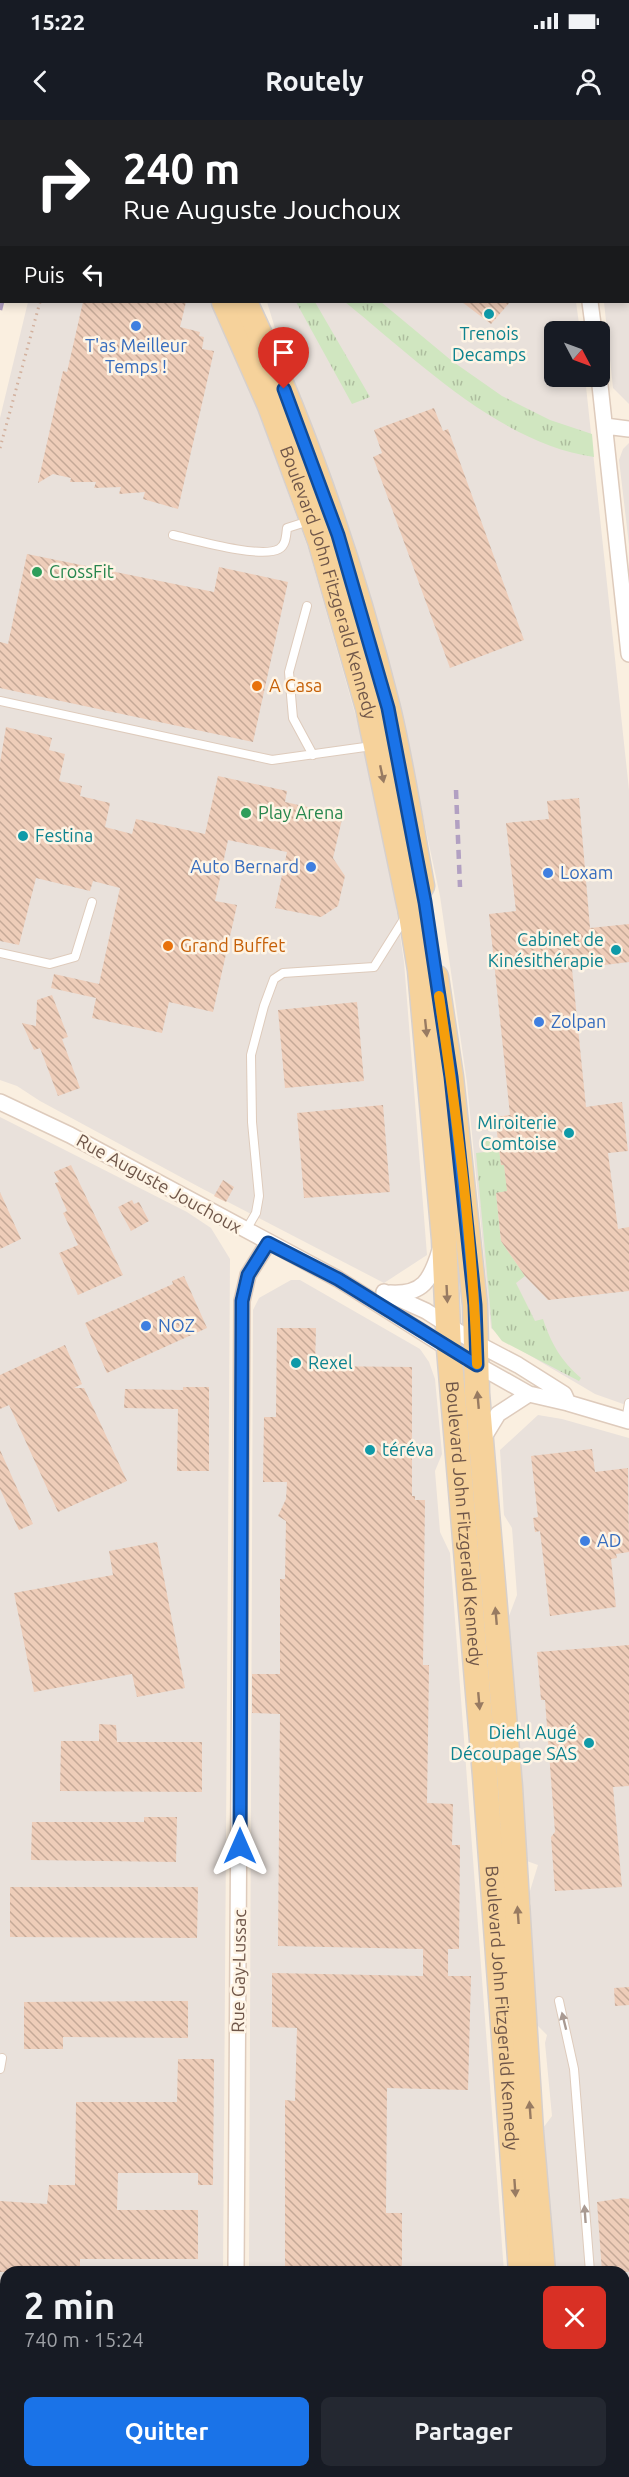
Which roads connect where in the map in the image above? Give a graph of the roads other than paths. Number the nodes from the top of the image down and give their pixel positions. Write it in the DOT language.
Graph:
graph roads {
  1 [pos="224,303"];
  2 [pos="245,303"];
  3 [pos="591,303"];
  4 [pos="593,321"];
  5 [pos="600,387"];
  6 [pos="605,426"];
  7 [pos="629,429"];
  8 [pos="312,520"];
  9 [pos="173,535"];
  10 [pos="307,606"];
  11 [pos="629,654"];
  12 [pos="0,701"];
  13 [pos="376,746"];
  14 [pos="313,755"];
  15 [pos="92,902"];
  16 [pos="410,909"];
  17 [pos="0,953"];
  18 [pos="0,1102"];
  19 [pos="246,1231"];
  20 [pos="444,1239"];
  21 [pos="268,1243"];
  22 [pos="338,1279"];
  23 [pos="384,1292"];
  24 [pos="448,1325"];
  25 [pos="449,1349"];
  26 [pos="477,1354"];
  27 [pos="528,1394"];
  28 [pos="568,1403"];
  29 [pos="629,1403"];
  30 [pos="627,1421"];
  31 [pos="482,1440"];
  32 [pos="559,2001"];
  33 [pos="2,2058"];
  34 [pos="0,2069"];
  35 [pos="236,2266"];
  36 [pos="521,2266"];
  37 [pos="542,2266"];
  38 [pos="589,2266"];
  1 -- 8 [label="main road, Boulevard John Fitzgerald Kennedy"];
  2 -- 26 [label="main road, Boulevard John Fitzgerald Kennedy"];
  3 -- 4 [label="street"];
  5 -- 6 [label="street"];
  6 -- 7 [label="street"];
  6 -- 11 [label="street"];
  8 -- 9 [label="lane"];
  8 -- 13 [label="main road, Boulevard John Fitzgerald Kennedy"];
  10 -- 14 [label="lane"];
  12 -- 14 [label="lane"];
  13 -- 14 [label="lane"];
  13 -- 16 [label="main road, Boulevard John Fitzgerald Kennedy, one-way"];
  15 -- 17 [label="lane"];
  16 -- 19 [label="lane"];
  16 -- 20 [label="main road, Boulevard John Fitzgerald Kennedy, one-way"];
  18 -- 19 [label="street, Rue Auguste Jouchoux"];
  19 -- 21 [label="street, Rue Auguste Jouchoux"];
  20 -- 23 [label="street"];
  20 -- 24 [label="main road, Boulevard John Fitzgerald Kennedy, one-way"];
  21 -- 22 [label="street, Rue Auguste Jouchoux"];
  21 -- 35 [label="street, Rue Gay-Lussac"];
  22 -- 23 [label="street"];
  22 -- 25 [label="street, Rue Auguste Jouchoux"];
  23 -- 24 [label="street, Rue Auguste Jouchoux"];
  24 -- 25 [label="main road, Boulevard John Fitzgerald Kennedy"];
  24 -- 26 [label="street, Rue Auguste Jouchoux"];
  25 -- 26 [label="street, Rue Auguste Jouchoux"];
  25 -- 36 [label="main road, Boulevard John Fitzgerald Kennedy, one-way"];
  26 -- 27 [label="street, Rue Auguste Jouchoux"];
  26 -- 28 [label="street, Rue Auguste Jouchoux"];
  31 -- 26 [label="main road, Boulevard John Fitzgerald Kennedy, one-way"];
  27 -- 28 [label="street, Rue Auguste Jouchoux"];
  27 -- 31 [label="street"];
  28 -- 30 [label="street, Rue Auguste Jouchoux"];
  29 -- 30 [label="lane"];
  37 -- 31 [label="main road, Boulevard John Fitzgerald Kennedy, one-way"];
  38 -- 32 [label="lane, one-way"];
  33 -- 34 [label="lane"];
}
